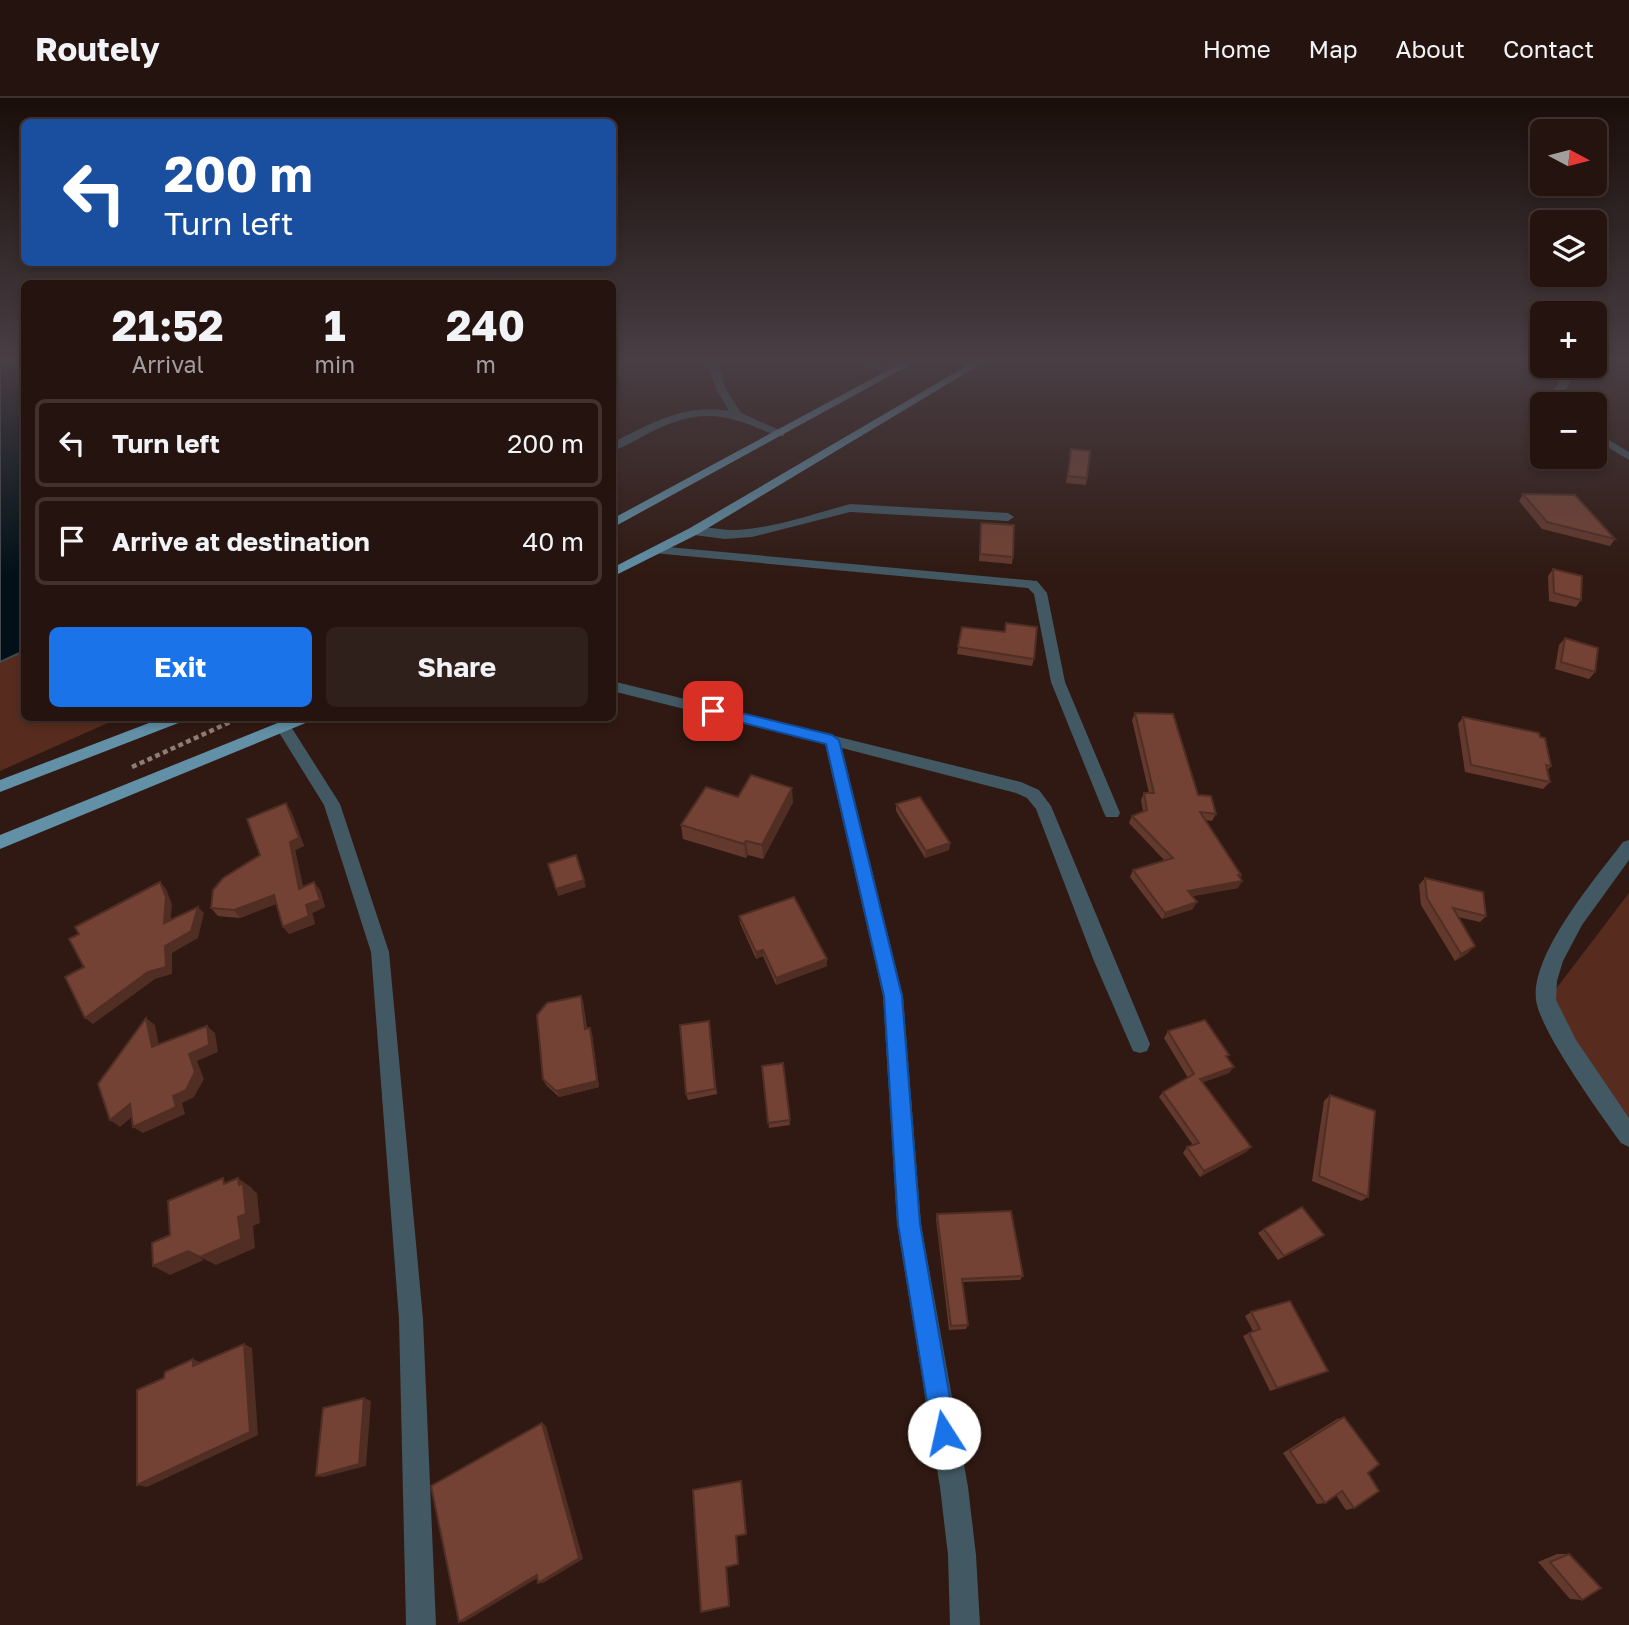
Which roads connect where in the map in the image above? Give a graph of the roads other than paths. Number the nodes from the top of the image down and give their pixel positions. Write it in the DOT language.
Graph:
graph roads {
  1 [pos="644,432"];
  2 [pos="776,432"];
  3 [pos="783,432"];
  4 [pos="861,432"];
  5 [pos="780,434"];
  6 [pos="1607,443"];
  7 [pos="616,446"];
  8 [pos="1629,457"];
  9 [pos="1007,517"];
  10 [pos="616,522"];
  11 [pos="694,531"];
  12 [pos="657,550"];
  13 [pos="616,571"];
  14 [pos="616,687"];
  15 [pos="168,721"];
  16 [pos="293,722"];
  17 [pos="832,740"];
  18 [pos="0,786"];
  19 [pos="1112,813"];
  20 [pos="0,842"];
  21 [pos="1629,847"];
  22 [pos="1140,1044"];
  23 [pos="1629,1136"];
  24 [pos="421,1625"];
  25 [pos="965,1625"];
  1 -- 7 [label="street"];
  2 -- 5 [label="street"];
  3 -- 5 [label="main road"];
  4 -- 11 [label="main road"];
  5 -- 10 [label="main road"];
  6 -- 8 [label="street"];
  9 -- 11 [label="street"];
  11 -- 12 [label="main road"];
  12 -- 13 [label="main road"];
  12 -- 19 [label="street"];
  14 -- 17 [label="street"];
  15 -- 18 [label="main road"];
  16 -- 20 [label="main road"];
  16 -- 24 [label="street"];
  17 -- 22 [label="street"];
  17 -- 25 [label="street"];
  21 -- 23 [label="street"];
}
